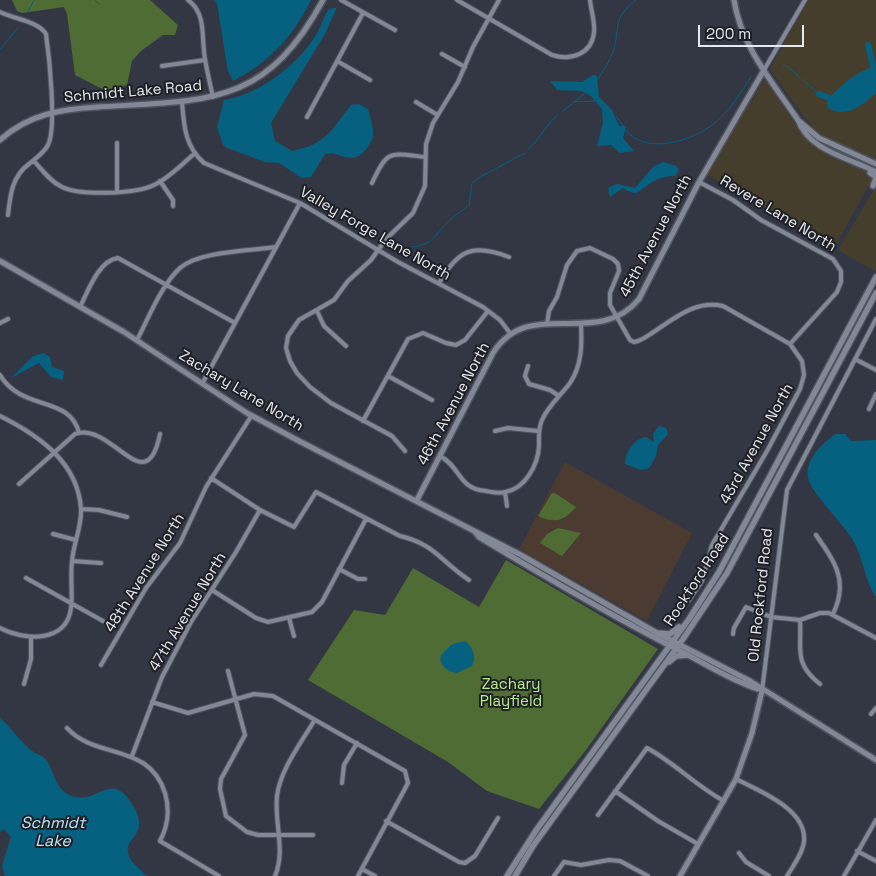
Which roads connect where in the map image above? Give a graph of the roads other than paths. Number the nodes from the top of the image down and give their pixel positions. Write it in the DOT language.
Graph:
graph roads {
  1 [pos="188,0"];
  2 [pos="323,0"];
  3 [pos="341,0"];
  4 [pos="457,0"];
  5 [pos="499,0"];
  6 [pos="590,0"];
  7 [pos="734,0"];
  8 [pos="806,0"];
  9 [pos="0,12"];
  10 [pos="363,13"];
  11 [pos="489,18"];
  12 [pos="395,30"];
  13 [pos="442,54"];
  14 [pos="205,60"];
  15 [pos="337,61"];
  16 [pos="162,66"];
  17 [pos="465,67"];
  18 [pos="764,70"];
  19 [pos="370,80"];
  20 [pos="213,97"];
  21 [pos="182,102"];
  22 [pos="416,102"];
  23 [pos="52,112"];
  24 [pos="436,114"];
  25 [pos="307,117"];
  26 [pos="798,120"];
  27 [pos="0,140"];
  28 [pos="117,143"];
  29 [pos="194,154"];
  30 [pos="425,157"];
  31 [pos="34,160"];
  32 [pos="856,162"];
  33 [pos="876,164"];
  34 [pos="876,172"];
  35 [pos="160,181"];
  36 [pos="699,182"];
  37 [pos="876,183"];
  38 [pos="372,184"];
  39 [pos="117,191"];
  40 [pos="300,203"];
  41 [pos="174,206"];
  42 [pos="8,215"];
  43 [pos="276,247"];
  44 [pos="378,250"];
  45 [pos="509,257"];
  46 [pos="0,261"];
  47 [pos="876,277"];
  48 [pos="439,284"];
  49 [pos="167,286"];
  50 [pos="876,293"];
  51 [pos="80,307"];
  52 [pos="317,311"];
  53 [pos="488,311"];
  54 [pos="616,318"];
  55 [pos="876,319"];
  56 [pos="8,320"];
  57 [pos="0,323"];
  58 [pos="235,323"];
  59 [pos="547,324"];
  60 [pos="581,324"];
  61 [pos="510,334"];
  62 [pos="136,340"];
  63 [pos="790,344"];
  64 [pos="346,346"];
  65 [pos="855,359"];
  66 [pos="528,366"];
  67 [pos="876,370"];
  68 [pos="0,375"];
  69 [pos="388,376"];
  70 [pos="202,384"];
  71 [pos="876,394"];
  72 [pos="559,396"];
  73 [pos="432,400"];
  74 [pos="869,409"];
  75 [pos="252,415"];
  76 [pos="0,416"];
  77 [pos="364,421"];
  78 [pos="495,431"];
  79 [pos="538,432"];
  80 [pos="79,433"];
  81 [pos="160,434"];
  82 [pos="405,451"];
  83 [pos="54,452"];
  84 [pos="440,456"];
  85 [pos="211,478"];
  86 [pos="19,484"];
  87 [pos="505,492"];
  88 [pos="417,500"];
  89 [pos="507,506"];
  90 [pos="81,509"];
  91 [pos="260,510"];
  92 [pos="127,517"];
  93 [pos="366,519"];
  94 [pos="475,532"];
  95 [pos="53,534"];
  96 [pos="816,535"];
  97 [pos="76,540"];
  98 [pos="72,561"];
  99 [pos="101,563"];
  100 [pos="339,570"];
  101 [pos="26,578"];
  102 [pos="365,580"];
  103 [pos="469,580"];
  104 [pos="212,590"];
  105 [pos="71,603"];
  106 [pos="754,604"];
  107 [pos="680,606"];
  108 [pos="696,608"];
  109 [pos="753,610"];
  110 [pos="833,614"];
  111 [pos="771,617"];
  112 [pos="289,618"];
  113 [pos="800,620"];
  114 [pos="103,622"];
  115 [pos="0,628"];
  116 [pos="657,633"];
  117 [pos="733,634"];
  118 [pos="294,636"];
  119 [pos="31,638"];
  120 [pos="876,638"];
  121 [pos="671,643"];
  122 [pos="677,646"];
  123 [pos="688,655"];
  124 [pos="101,665"];
  125 [pos="228,671"];
  126 [pos="728,673"];
  127 [pos="24,684"];
  128 [pos="820,684"];
  129 [pos="762,691"];
  130 [pos="641,696"];
  131 [pos="236,700"];
  132 [pos="152,702"];
  133 [pos="876,708"];
  134 [pos="871,714"];
  135 [pos="314,720"];
  136 [pos="67,728"];
  137 [pos="356,743"];
  138 [pos="132,756"];
  139 [pos="876,760"];
  140 [pos="736,779"];
  141 [pos="342,783"];
  142 [pos="615,791"];
  143 [pos="724,801"];
  144 [pos="598,815"];
  145 [pos="498,818"];
  146 [pos="876,820"];
  147 [pos="386,821"];
  148 [pos="313,834"];
  149 [pos="279,835"];
  150 [pos="698,844"];
  151 [pos="857,851"];
  152 [pos="739,853"];
  153 [pos="876,862"];
  154 [pos="362,868"];
  155 [pos="220,876"];
  156 [pos="275,876"];
  157 [pos="358,876"];
  158 [pos="375,876"];
  159 [pos="507,876"];
  160 [pos="515,876"];
  161 [pos="554,876"];
  162 [pos="648,876"];
  163 [pos="680,876"];
  164 [pos="769,876"];
  165 [pos="787,876"];
  166 [pos="844,876"];
  1 -- 14 [label="street"];
  2 -- 20 [label="street, Schmidt Lake Road"];
  3 -- 10 [label="street"];
  4 -- 11 [label="street"];
  5 -- 11 [label="street"];
  6 -- 11 [label="street"];
  7 -- 18 [label="street"];
  8 -- 18 [label="street, 45th Avenue North"];
  9 -- 23 [label="street"];
  10 -- 12 [label="street"];
  10 -- 15 [label="street"];
  11 -- 17 [label="street"];
  13 -- 17 [label="street"];
  14 -- 16 [label="street"];
  14 -- 20 [label="street"];
  15 -- 19 [label="street"];
  15 -- 25 [label="street"];
  17 -- 24 [label="street"];
  18 -- 26 [label="street"];
  18 -- 36 [label="street, 45th Avenue North"];
  20 -- 21 [label="street, Schmidt Lake Road"];
  21 -- 23 [label="street, Schmidt Lake Road"];
  21 -- 29 [label="street"];
  22 -- 24 [label="street"];
  23 -- 27 [label="street, Schmidt Lake Road"];
  23 -- 31 [label="street"];
  24 -- 30 [label="street"];
  26 -- 32 [label="street"];
  26 -- 33 [label="street"];
  28 -- 39 [label="street"];
  29 -- 35 [label="street"];
  29 -- 40 [label="street, Valley Forge Lane North"];
  30 -- 38 [label="street"];
  30 -- 44 [label="street"];
  31 -- 39 [label="street"];
  31 -- 42 [label="street"];
  32 -- 34 [label="street"];
  32 -- 37 [label="street"];
  35 -- 39 [label="street"];
  35 -- 41 [label="street"];
  36 -- 54 [label="street, 45th Avenue North"];
  36 -- 63 [label="street, Revere Lane North"];
  40 -- 43 [label="street"];
  40 -- 44 [label="street, Valley Forge Lane North"];
  43 -- 49 [label="street"];
  43 -- 58 [label="street"];
  44 -- 48 [label="street, Valley Forge Lane North"];
  44 -- 52 [label="street"];
  45 -- 48 [label="street"];
  46 -- 51 [label="street, Zachary Lane North"];
  47 -- 108 [label="main road, Rockford Road"];
  48 -- 53 [label="street, Valley Forge Lane North"];
  49 -- 51 [label="street"];
  49 -- 58 [label="street"];
  49 -- 62 [label="street"];
  50 -- 122 [label="main road, Rockford Road"];
  51 -- 62 [label="street, Zachary Lane North"];
  52 -- 64 [label="street"];
  52 -- 77 [label="street"];
  53 -- 61 [label="street, Valley Forge Lane North"];
  53 -- 69 [label="street"];
  54 -- 59 [label="street"];
  54 -- 60 [label="street, 45th Avenue North"];
  54 -- 63 [label="street"];
  55 -- 65 [label="street, Old Rockford Road"];
  56 -- 57 [label="street"];
  58 -- 70 [label="street"];
  59 -- 60 [label="street, 46th Avenue North"];
  59 -- 61 [label="street, 46th Avenue North"];
  60 -- 72 [label="street"];
  61 -- 84 [label="street, 46th Avenue North"];
  62 -- 70 [label="street, Zachary Lane North"];
  63 -- 107 [label="street, 43rd Avenue North"];
  65 -- 67 [label="street"];
  65 -- 111 [label="street, Old Rockford Road"];
  66 -- 72 [label="street"];
  68 -- 80 [label="street"];
  69 -- 73 [label="street"];
  69 -- 77 [label="street"];
  70 -- 75 [label="street, Zachary Lane North"];
  71 -- 74 [label="street"];
  72 -- 79 [label="street"];
  75 -- 85 [label="street, 48th Avenue North"];
  75 -- 88 [label="street, Zachary Lane North"];
  76 -- 83 [label="street"];
  77 -- 82 [label="street"];
  78 -- 79 [label="street"];
  79 -- 87 [label="street"];
  80 -- 81 [label="street"];
  80 -- 83 [label="street"];
  83 -- 86 [label="street"];
  83 -- 90 [label="street"];
  84 -- 87 [label="street"];
  84 -- 88 [label="street, 46th Avenue North"];
  85 -- 91 [label="street"];
  85 -- 124 [label="street, 48th Avenue North"];
  87 -- 89 [label="street"];
  88 -- 94 [label="street, Zachary Lane North"];
  90 -- 92 [label="street"];
  90 -- 97 [label="street"];
  91 -- 93 [label="street"];
  91 -- 104 [label="street, 47th Avenue North"];
  93 -- 100 [label="street"];
  93 -- 103 [label="street"];
  94 -- 116 [label="street, Zachary Lane North"];
  94 -- 121 [label="street, Zachary Lane North"];
  95 -- 97 [label="street"];
  96 -- 110 [label="street"];
  97 -- 98 [label="street"];
  98 -- 99 [label="street"];
  98 -- 105 [label="street"];
  100 -- 102 [label="street"];
  100 -- 112 [label="street"];
  101 -- 105 [label="street"];
  104 -- 112 [label="street"];
  104 -- 132 [label="street, 47th Avenue North"];
  105 -- 114 [label="street"];
  105 -- 119 [label="street"];
  106 -- 109 [label="street"];
  108 -- 116 [label="main road"];
  108 -- 121 [label="main road, Rockford Road"];
  109 -- 111 [label="street"];
  109 -- 117 [label="street"];
  110 -- 113 [label="street"];
  110 -- 120 [label="street"];
  111 -- 113 [label="street"];
  111 -- 129 [label="street, Old Rockford Road"];
  112 -- 118 [label="street"];
  113 -- 128 [label="street"];
  115 -- 119 [label="street"];
  116 -- 121 [label="street, Zachary Lane North"];
  119 -- 127 [label="street"];
  121 -- 122 [label="street, Zachary Lane North"];
  121 -- 159 [label="main road, Rockford Road"];
  122 -- 123 [label="street, Zachary Lane North"];
  122 -- 126 [label="street, Zachary Lane North"];
  122 -- 130 [label="main road, Rockford Road"];
  123 -- 126 [label="street, Zachary Lane North"];
  123 -- 130 [label="main road"];
  125 -- 131 [label="street"];
  126 -- 129 [label="street, Zachary Lane North"];
  129 -- 139 [label="street, Zachary Lane North"];
  129 -- 140 [label="street, Old Rockford Road"];
  130 -- 160 [label="main road, Rockford Road"];
  131 -- 132 [label="street"];
  131 -- 135 [label="street"];
  131 -- 149 [label="street"];
  132 -- 138 [label="street, 47th Avenue North"];
  133 -- 134 [label="street"];
  135 -- 137 [label="street"];
  135 -- 149 [label="street"];
  136 -- 138 [label="street"];
  137 -- 141 [label="street"];
  137 -- 147 [label="street"];
  138 -- 155 [label="street"];
  140 -- 143 [label="street, Old Rockford Road"];
  140 -- 165 [label="street"];
  142 -- 143 [label="street"];
  142 -- 144 [label="street"];
  142 -- 150 [label="street"];
  143 -- 150 [label="street, Old Rockford Road"];
  145 -- 147 [label="street"];
  146 -- 151 [label="street"];
  147 -- 154 [label="street"];
  148 -- 149 [label="street"];
  149 -- 156 [label="street"];
  150 -- 163 [label="street, Old Rockford Road"];
  151 -- 153 [label="street"];
  151 -- 166 [label="street"];
  152 -- 164 [label="street"];
  154 -- 157 [label="street"];
  154 -- 158 [label="street"];
  161 -- 162 [label="street"];
}
